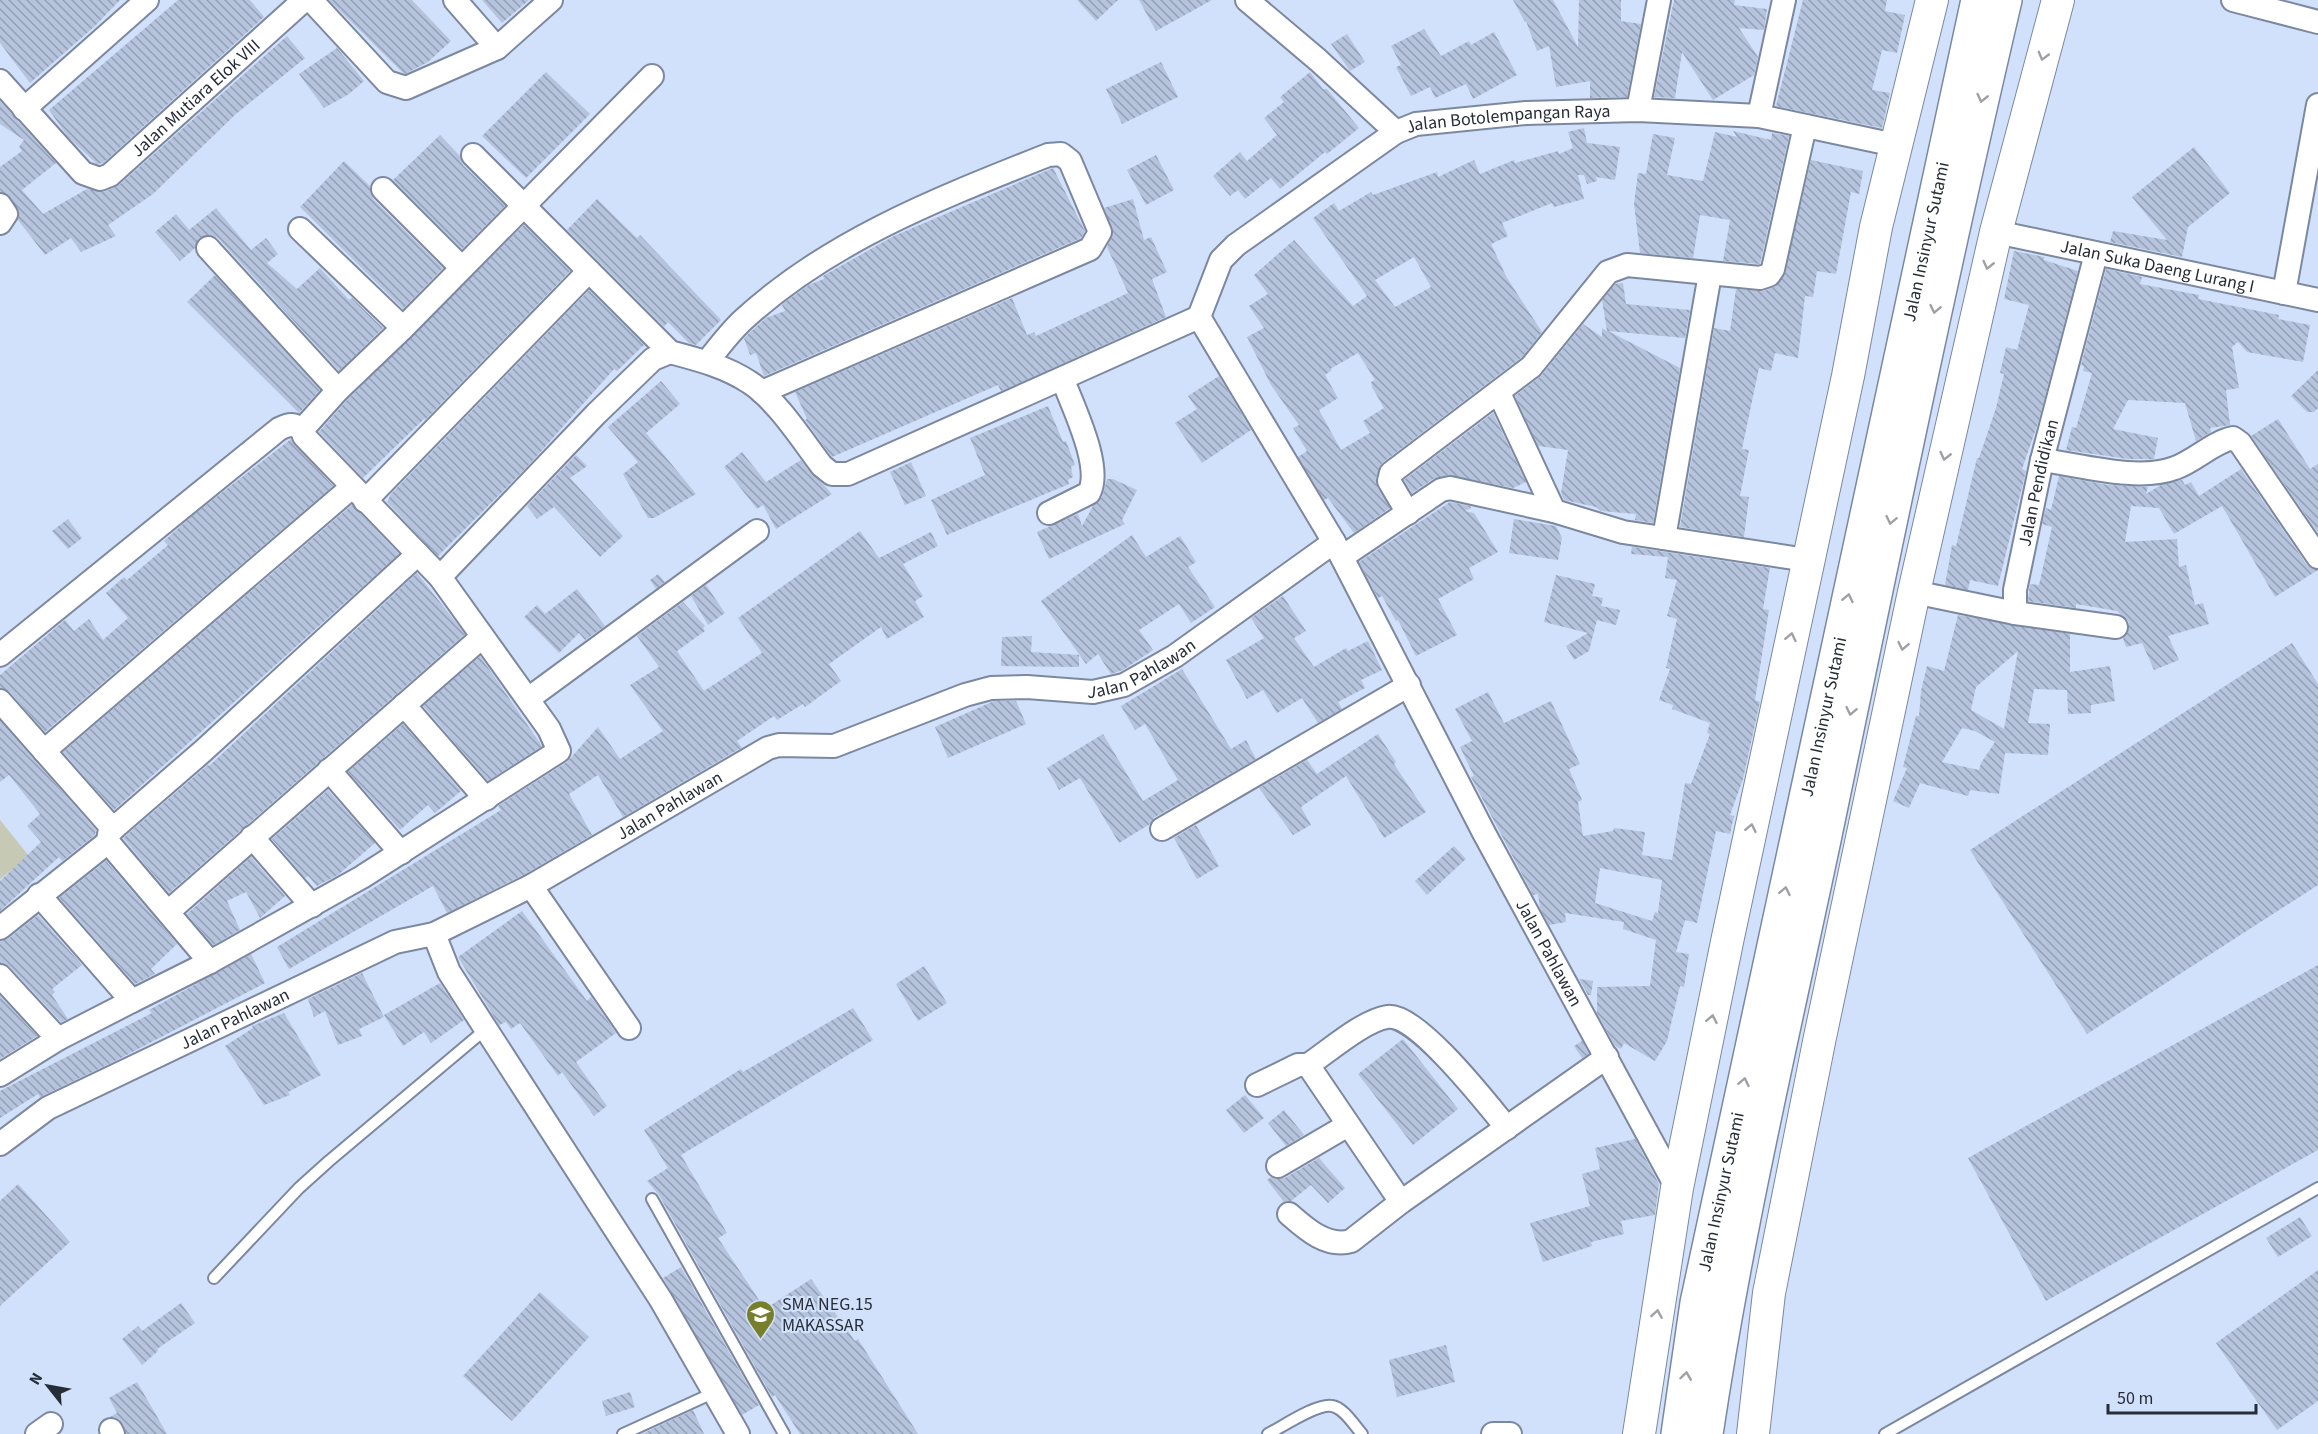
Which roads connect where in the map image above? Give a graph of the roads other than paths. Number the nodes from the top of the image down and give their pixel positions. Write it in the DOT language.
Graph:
graph roads {
  1 [pos="147,0"];
  2 [pos="304,0"];
  3 [pos="311,0"];
  4 [pos="455,0"];
  5 [pos="551,0"];
  6 [pos="1246,0"];
  7 [pos="1659,0"];
  8 [pos="1784,0"];
  9 [pos="1932,0"];
  10 [pos="1978,0"];
  11 [pos="2005,0"];
  12 [pos="2058,0"];
  13 [pos="2234,0"];
  14 [pos="2318,22"];
  15 [pos="496,48"];
  16 [pos="652,76"];
  17 [pos="0,81"];
  18 [pos="2318,105"];
  19 [pos="24,109"];
  20 [pos="1638,110"];
  21 [pos="1759,116"];
  22 [pos="1805,126"];
  23 [pos="1396,132"];
  24 [pos="1895,145"];
  25 [pos="473,155"];
  26 [pos="383,189"];
  27 [pos="524,204"];
  28 [pos="0,205"];
  29 [pos="0,223"];
  30 [pos="300,229"];
  31 [pos="1996,232"];
  32 [pos="208,248"];
  33 [pos="2096,255"];
  34 [pos="462,268"];
  35 [pos="589,271"];
  36 [pos="1710,274"];
  37 [pos="2284,293"];
  38 [pos="2318,300"];
  39 [pos="1199,317"];
  40 [pos="403,328"];
  41 [pos="670,352"];
  42 [pos="707,362"];
  43 [pos="1063,380"];
  44 [pos="338,390"];
  45 [pos="762,392"];
  46 [pos="1498,393"];
  47 [pos="302,430"];
  48 [pos="2042,460"];
  49 [pos="359,494"];
  50 [pos="1554,511"];
  51 [pos="1049,513"];
  52 [pos="1408,513"];
  53 [pos="757,531"];
  54 [pos="1664,538"];
  55 [pos="1338,549"];
  56 [pos="418,554"];
  57 [pos="2318,557"];
  58 [pos="1807,560"];
  59 [pos="440,577"];
  60 [pos="1914,592"];
  61 [pos="2015,613"];
  62 [pos="2116,627"];
  63 [pos="482,637"];
  64 [pos="0,656"];
  65 [pos="1409,685"];
  66 [pos="528,699"];
  67 [pos="0,702"];
  68 [pos="404,705"];
  69 [pos="44,751"];
  70 [pos="329,770"];
  71 [pos="486,799"];
  72 [pos="1162,830"];
  73 [pos="110,836"];
  74 [pos="252,837"];
  75 [pos="401,853"];
  76 [pos="531,886"];
  77 [pos="39,895"];
  78 [pos="312,906"];
  79 [pos="168,912"];
  80 [pos="0,928"];
  81 [pos="434,934"];
  82 [pos="210,962"];
  83 [pos="0,976"];
  84 [pos="132,1001"];
  85 [pos="629,1028"];
  86 [pos="486,1029"];
  87 [pos="58,1039"];
  88 [pos="1607,1057"];
  89 [pos="1308,1065"];
  90 [pos="0,1075"];
  91 [pos="1257,1085"];
  92 [pos="1348,1125"];
  93 [pos="1507,1128"];
  94 [pos="0,1144"];
  95 [pos="1278,1166"];
  96 [pos="1677,1188"];
  97 [pos="2318,1188"];
  98 [pos="652,1199"];
  99 [pos="1401,1202"];
  100 [pos="1289,1214"];
  101 [pos="214,1278"];
  102 [pos="713,1393"];
  103 [pos="624,1434"];
  104 [pos="738,1434"];
  105 [pos="784,1434"];
  106 [pos="1268,1434"];
  107 [pos="1362,1434"];
  108 [pos="1493,1434"];
  109 [pos="1510,1434"];
  110 [pos="1639,1434"];
  111 [pos="1678,1434"];
  112 [pos="1706,1434"];
  113 [pos="1753,1434"];
  114 [pos="1886,1434"];
  1 -- 19 [label="street"];
  2 -- 19 [label="street, Jalan Mutiara Elok VIII"];
  3 -- 15 [label="street"];
  4 -- 15 [label="street"];
  5 -- 15 [label="street"];
  6 -- 23 [label="street"];
  7 -- 20 [label="street"];
  8 -- 21 [label="street"];
  9 -- 24 [label="street"];
  111 -- 10 [label="highway, Jalan Insinyur Sutami, one-way"];
  11 -- 112 [label="highway, Jalan Insinyur Sutami, one-way"];
  12 -- 31 [label="street, one-way"];
  13 -- 14 [label="street"];
  16 -- 27 [label="street"];
  17 -- 19 [label="street"];
  18 -- 37 [label="street"];
  20 -- 21 [label="street, Jalan Botolempangan Raya"];
  20 -- 23 [label="street, Jalan Botolempangan Raya"];
  21 -- 22 [label="street, Jalan Botolempangan Raya"];
  22 -- 24 [label="street, Jalan Botolempangan Raya"];
  22 -- 36 [label="street"];
  23 -- 39 [label="street, Jalan Botolempangan Raya"];
  24 -- 58 [label="street"];
  25 -- 27 [label="street"];
  26 -- 34 [label="street"];
  27 -- 34 [label="street"];
  27 -- 35 [label="street"];
  28 -- 29 [label="street"];
  30 -- 40 [label="street"];
  31 -- 33 [label="street, Jalan Suka Daeng Lurang I"];
  31 -- 60 [label="street, one-way"];
  32 -- 44 [label="street"];
  33 -- 37 [label="street, Jalan Suka Daeng Lurang I"];
  33 -- 48 [label="street, Jalan Pendidikan"];
  34 -- 40 [label="street"];
  35 -- 41 [label="street"];
  35 -- 49 [label="street"];
  36 -- 46 [label="street"];
  36 -- 54 [label="street"];
  37 -- 38 [label="street, Jalan Suka Daeng Lurang I"];
  39 -- 43 [label="street"];
  39 -- 55 [label="street"];
  40 -- 44 [label="street"];
  41 -- 42 [label="street"];
  41 -- 59 [label="street"];
  42 -- 45 [label="street"];
  42 -- 45 [label="street"];
  43 -- 45 [label="street"];
  43 -- 51 [label="street"];
  44 -- 47 [label="street"];
  46 -- 50 [label="street"];
  46 -- 52 [label="street"];
  47 -- 49 [label="street"];
  47 -- 64 [label="street"];
  48 -- 57 [label="street"];
  48 -- 61 [label="street, Jalan Pendidikan"];
  49 -- 56 [label="street"];
  49 -- 69 [label="street"];
  50 -- 52 [label="street, Jalan Pahlawan"];
  50 -- 54 [label="street, Jalan Pahlawan"];
  52 -- 55 [label="street, Jalan Pahlawan"];
  53 -- 66 [label="street"];
  54 -- 58 [label="street, Jalan Pahlawan"];
  55 -- 65 [label="street, Jalan Pahlawan"];
  55 -- 76 [label="street, Jalan Pahlawan"];
  56 -- 59 [label="street"];
  56 -- 73 [label="street"];
  96 -- 58 [label="street, one-way"];
  59 -- 63 [label="street"];
  60 -- 61 [label="street"];
  60 -- 113 [label="street, one-way"];
  61 -- 62 [label="street"];
  63 -- 66 [label="street"];
  63 -- 68 [label="street"];
  65 -- 72 [label="street"];
  65 -- 88 [label="street, Jalan Pahlawan"];
  66 -- 71 [label="street"];
  67 -- 69 [label="street"];
  68 -- 70 [label="street"];
  68 -- 71 [label="street"];
  69 -- 73 [label="street"];
  70 -- 74 [label="street"];
  70 -- 75 [label="street"];
  71 -- 75 [label="street"];
  73 -- 77 [label="street"];
  73 -- 79 [label="street"];
  74 -- 78 [label="street"];
  74 -- 79 [label="street"];
  75 -- 78 [label="street"];
  76 -- 81 [label="street, Jalan Pahlawan"];
  76 -- 85 [label="street"];
  77 -- 80 [label="street"];
  77 -- 84 [label="street"];
  78 -- 82 [label="street"];
  79 -- 82 [label="street"];
  81 -- 86 [label="street"];
  81 -- 94 [label="street, Jalan Pahlawan"];
  82 -- 84 [label="street"];
  83 -- 87 [label="street"];
  84 -- 87 [label="street"];
  86 -- 101 [label="lane"];
  86 -- 102 [label="street"];
  87 -- 90 [label="street"];
  88 -- 93 [label="street"];
  88 -- 96 [label="street, Jalan Pahlawan"];
  89 -- 91 [label="street"];
  89 -- 92 [label="street"];
  89 -- 93 [label="street"];
  92 -- 95 [label="street"];
  92 -- 99 [label="street"];
  93 -- 99 [label="street"];
  110 -- 96 [label="street, one-way"];
  97 -- 114 [label="lane"];
  98 -- 105 [label="lane"];
  99 -- 100 [label="street"];
  102 -- 103 [label="lane"];
  102 -- 104 [label="street"];
  106 -- 107 [label="lane"];
  108 -- 109 [label="street"];
}
